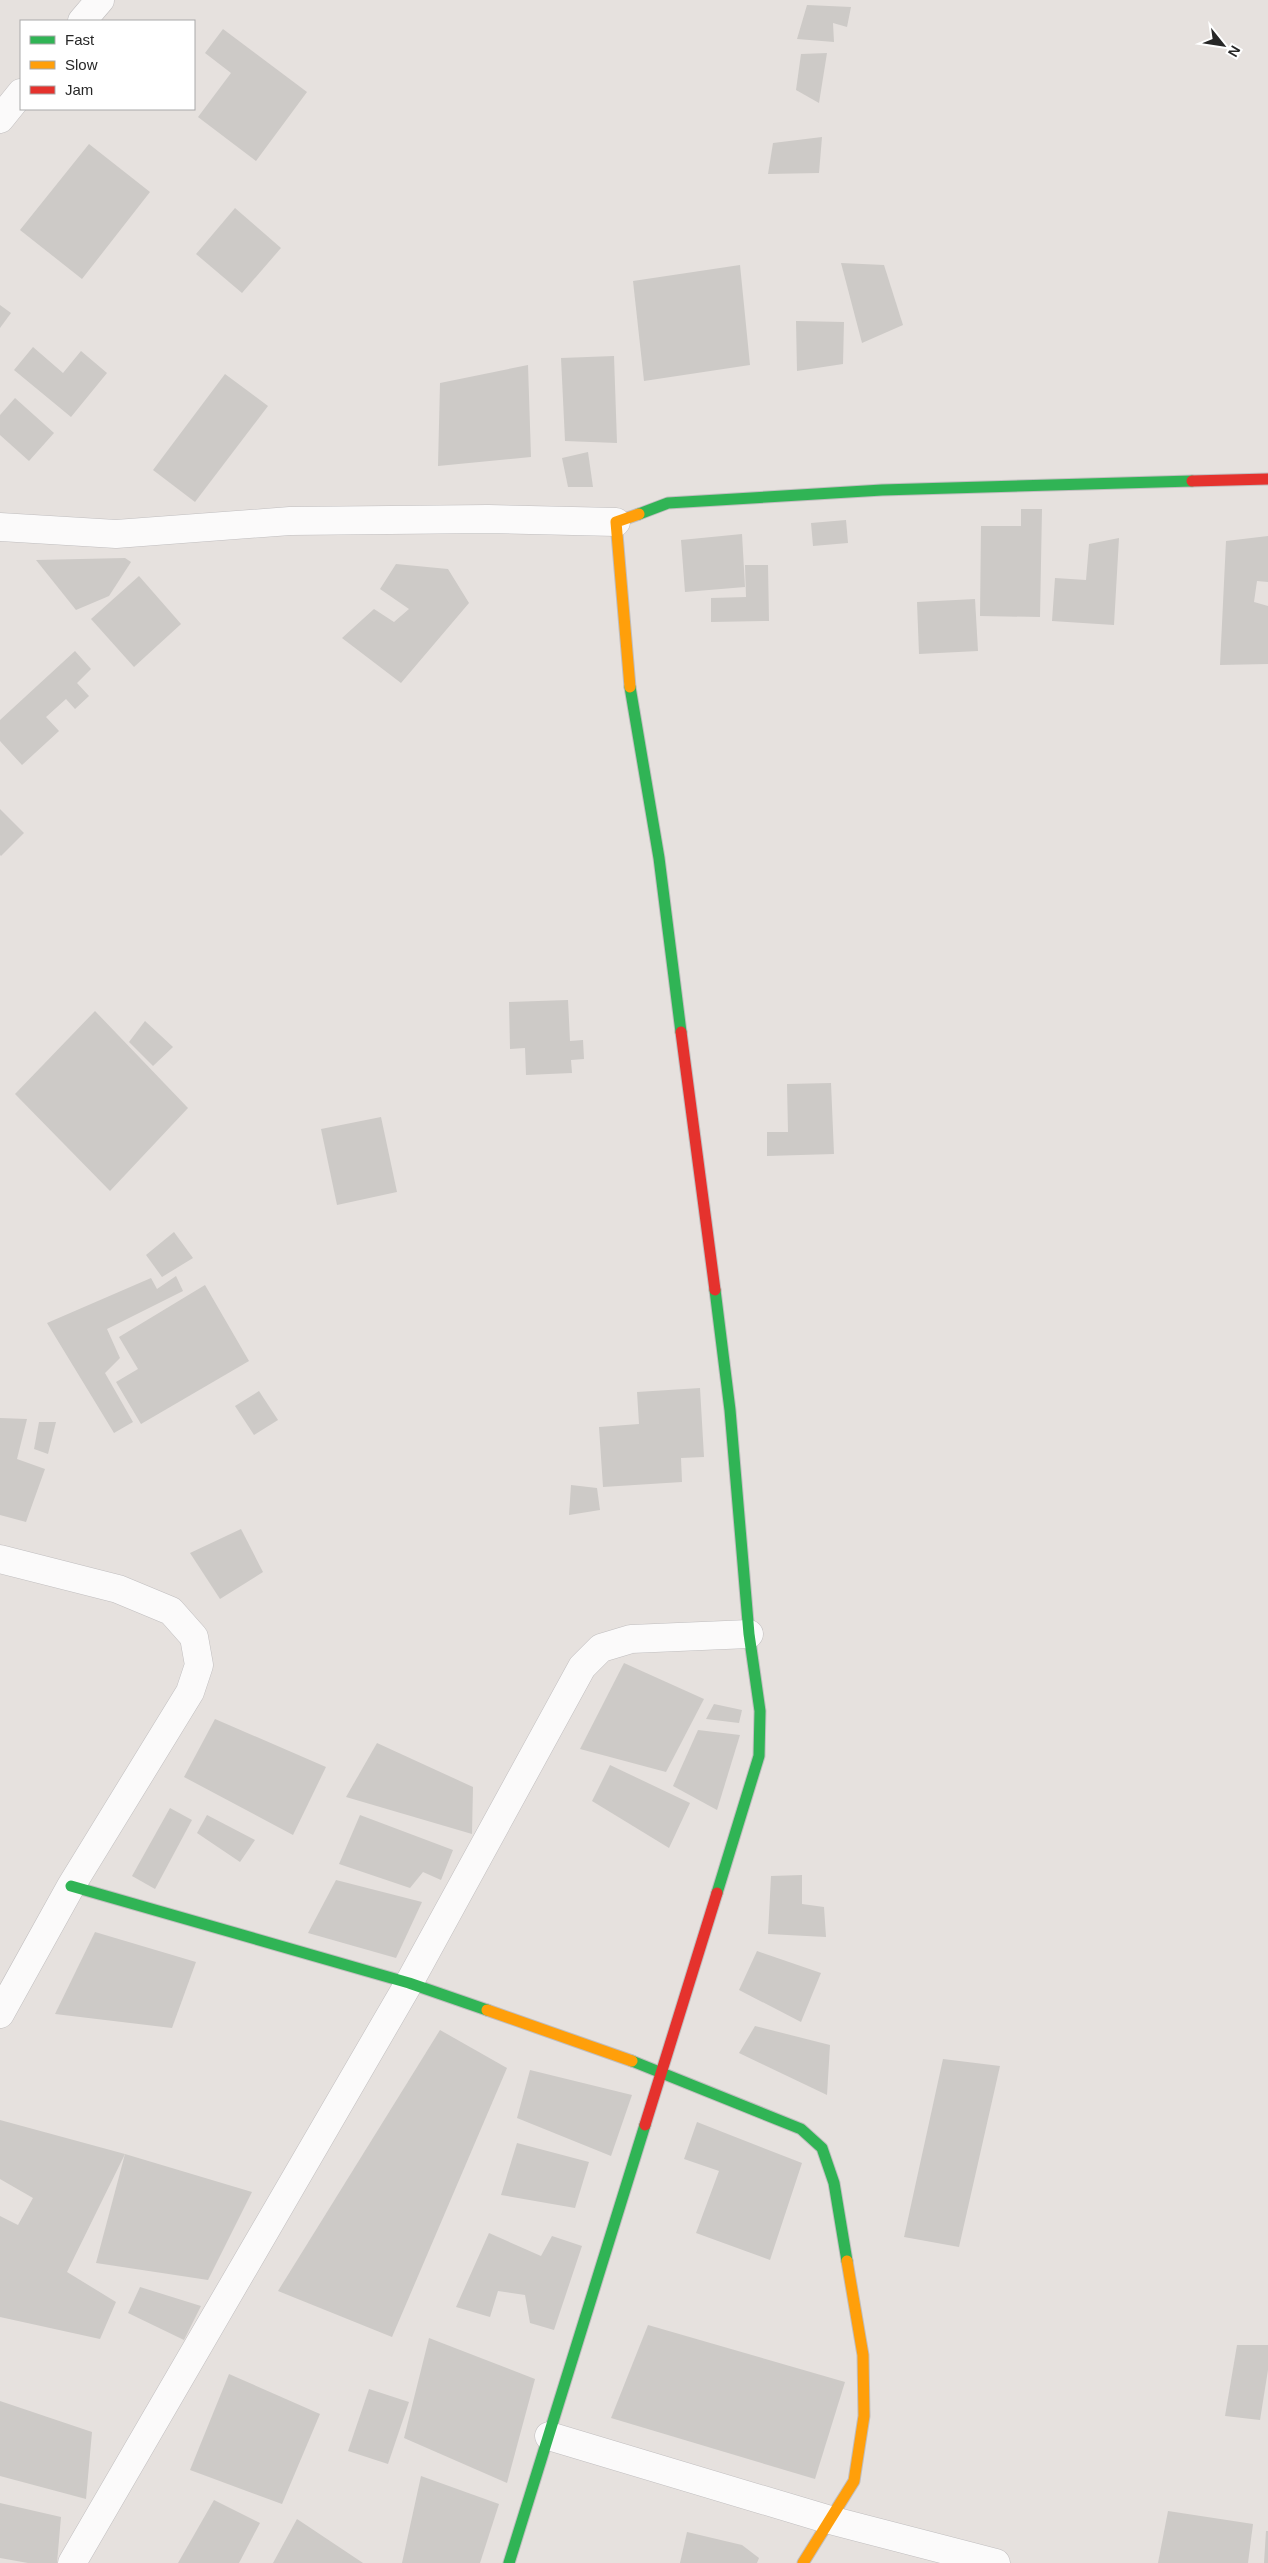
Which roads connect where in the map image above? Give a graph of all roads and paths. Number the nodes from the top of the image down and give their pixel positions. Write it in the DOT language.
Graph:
graph roads {
  1 [pos="100,0"];
  2 [pos="83,20"];
  3 [pos="20,94"];
  4 [pos="0,118"];
  5 [pos="1268,479"];
  6 [pos="616,522"];
  7 [pos="0,527"];
  8 [pos="0,1559"];
  9 [pos="749,1634"];
  10 [pos="71,1886"];
  11 [pos="409,1983"];
  12 [pos="0,2014"];
  13 [pos="662,2071"];
  14 [pos="548,2436"];
  15 [pos="830,2520"];
  16 [pos="72,2563"];
  17 [pos="509,2563"];
  18 [pos="804,2563"];
  19 [pos="996,2563"];
  1 -- 2 [label="street"];
  3 -- 4 [label="street"];
  5 -- 6 [label="street"];
  6 -- 7 [label="street"];
  6 -- 9 [label="street"];
  8 -- 10 [label="street"];
  9 -- 11 [label="street"];
  9 -- 13 [label="street"];
  10 -- 11 [label="street"];
  10 -- 12 [label="street"];
  11 -- 13 [label="street"];
  11 -- 16 [label="street"];
  13 -- 14 [label="street"];
  13 -- 15 [label="street"];
  14 -- 15 [label="street"];
  14 -- 17 [label="street"];
  15 -- 18 [label="street"];
  15 -- 19 [label="street"];
}
